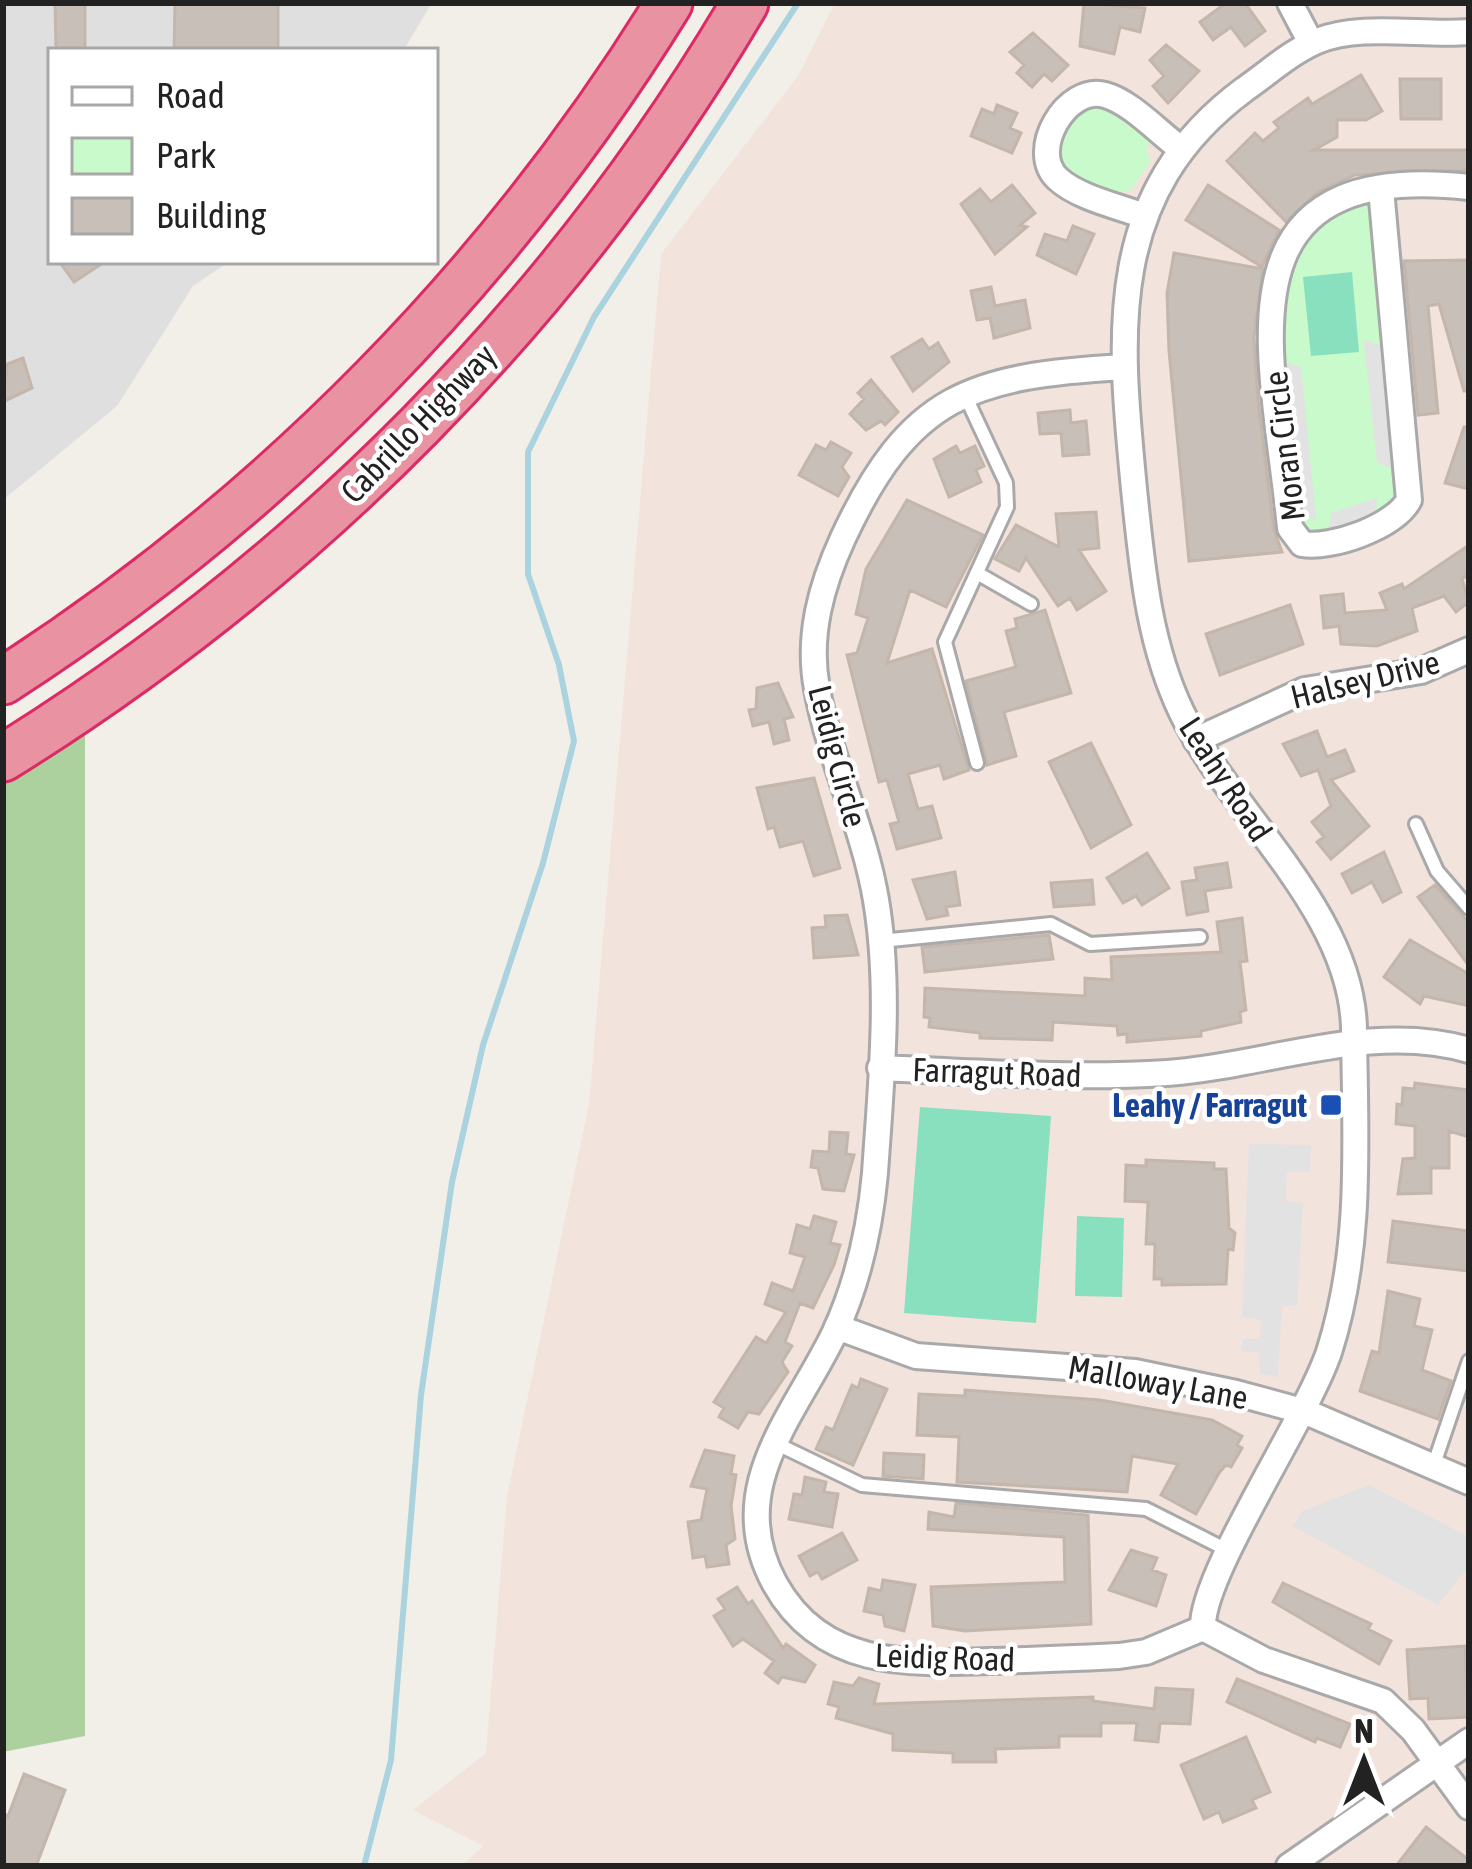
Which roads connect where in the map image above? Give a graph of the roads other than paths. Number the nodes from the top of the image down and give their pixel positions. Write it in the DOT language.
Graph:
graph roads {
  1 [pos="669,3"];
  2 [pos="746,3"];
  3 [pos="1290,3"];
  4 [pos="1469,32"];
  5 [pos="1311,43"];
  6 [pos="1181,149"];
  7 [pos="1469,187"];
  8 [pos="1381,189"];
  9 [pos="1144,216"];
  10 [pos="1124,368"];
  11 [pos="964,394"];
  12 [pos="977,572"];
  13 [pos="1031,604"];
  14 [pos="1469,650"];
  15 [pos="3,681"];
  16 [pos="1196,740"];
  17 [pos="3,758"];
  18 [pos="977,763"];
  19 [pos="1416,824"];
  20 [pos="1469,908"];
  21 [pos="1199,937"];
  22 [pos="881,940"];
  23 [pos="1354,1044"];
  24 [pos="1469,1049"];
  25 [pos="880,1067"];
  26 [pos="837,1327"];
  27 [pos="1469,1361"];
  28 [pos="1306,1412"];
  29 [pos="772,1441"];
  30 [pos="1433,1467"];
  31 [pos="1469,1482"];
  32 [pos="1230,1552"];
  33 [pos="1203,1628"];
  34 [pos="1469,1741"];
  35 [pos="1437,1762"];
  36 [pos="1469,1807"];
  37 [pos="1289,1866"];
  1 -- 15 [label="highway, Cabrillo Highway"];
  2 -- 17 [label="highway, Cabrillo Highway"];
  3 -- 5 [label="street"];
  4 -- 5 [label="street, Leahy Road"];
  5 -- 6 [label="street, Leahy Road"];
  6 -- 9 [label="street, Leahy Road"];
  6 -- 9 [label="street"];
  7 -- 8 [label="street, Moran Circle"];
  8 -- 8 [label="street, Moran Circle"];
  9 -- 10 [label="street, Leahy Road"];
  10 -- 11 [label="street, Leidig Circle"];
  10 -- 16 [label="street, Leahy Road"];
  11 -- 12 [label="lane"];
  11 -- 22 [label="street, Leidig Circle"];
  12 -- 13 [label="lane"];
  12 -- 18 [label="lane"];
  14 -- 16 [label="street, Halsey Drive"];
  16 -- 23 [label="street, Leahy Road"];
  19 -- 20 [label="lane"];
  21 -- 22 [label="lane"];
  22 -- 25 [label="street, Leidig Circle"];
  23 -- 24 [label="street, Farragut Road"];
  23 -- 25 [label="street, Farragut Road"];
  23 -- 28 [label="street, Leahy Road"];
  25 -- 26 [label="street, Leidig Circle"];
  26 -- 28 [label="street, Malloway Lane"];
  26 -- 29 [label="street, Leidig Road"];
  27 -- 30 [label="lane"];
  28 -- 30 [label="street, Malloway Lane"];
  28 -- 32 [label="street, Leahy Road"];
  29 -- 32 [label="lane"];
  29 -- 33 [label="street, Leidig Road"];
  30 -- 31 [label="street, Malloway Lane"];
  32 -- 33 [label="street, Leahy Road"];
  33 -- 35 [label="street"];
  34 -- 35 [label="street"];
  35 -- 36 [label="street"];
  35 -- 37 [label="street"];
}
